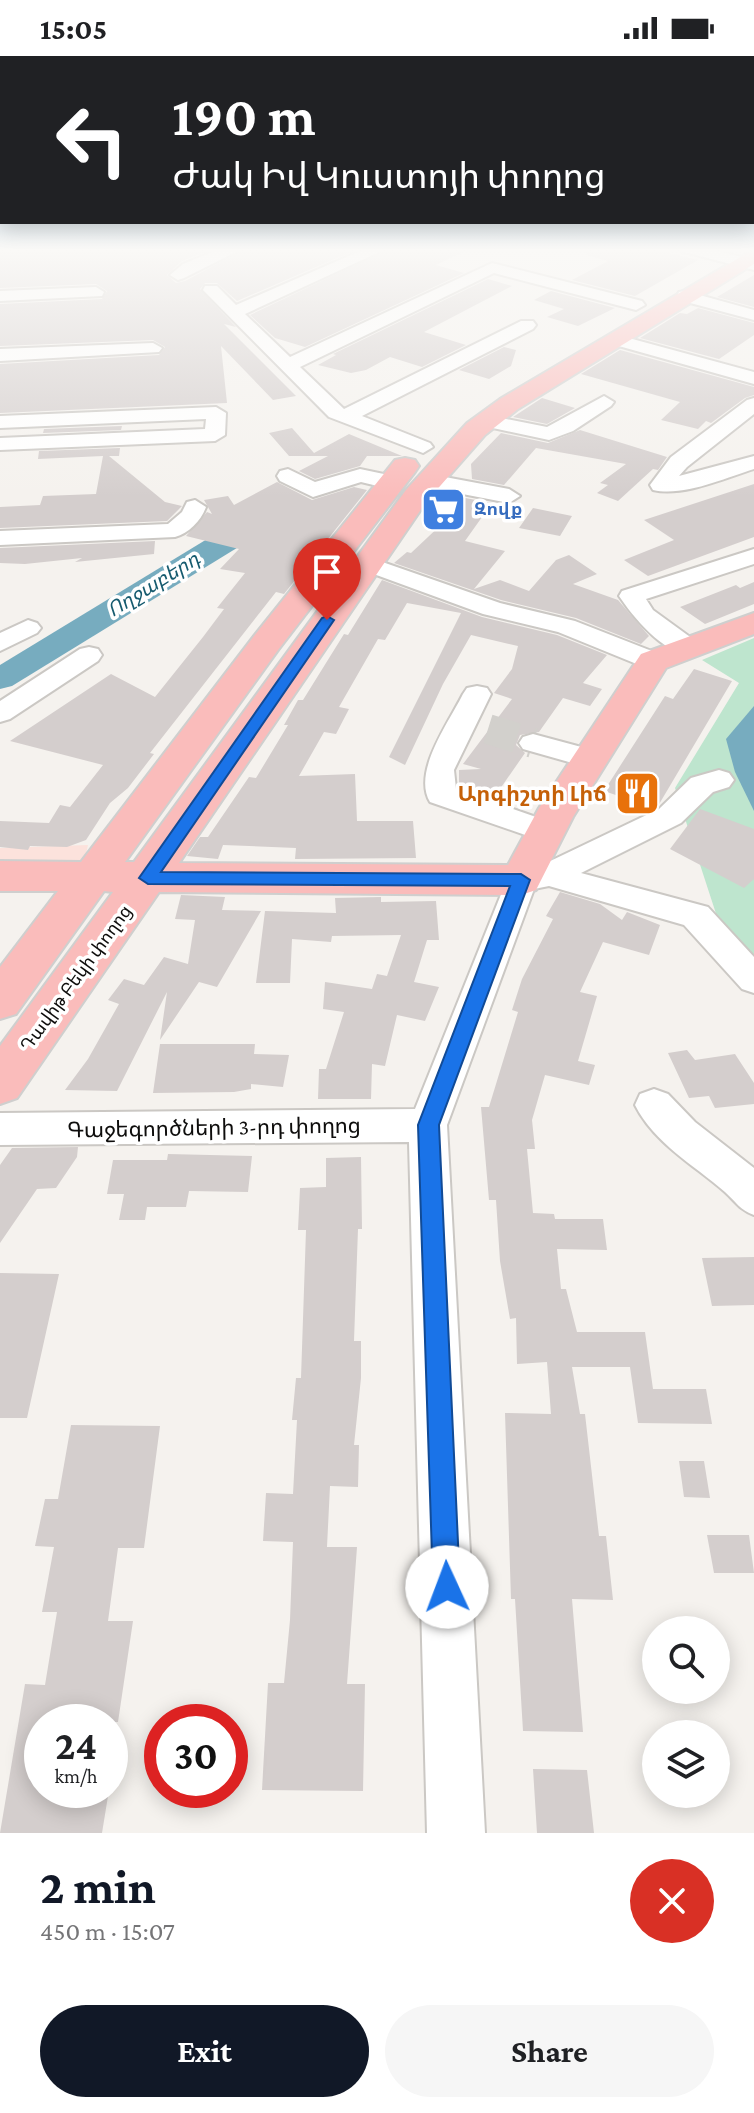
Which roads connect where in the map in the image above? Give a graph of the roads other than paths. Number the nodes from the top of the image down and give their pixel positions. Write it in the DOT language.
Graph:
graph roads {
  1 [pos="251,331"];
  2 [pos="360,331"];
  3 [pos="515,331"];
  4 [pos="592,331"];
  5 [pos="627,331"];
  6 [pos="614,339"];
  7 [pos="690,341"];
  8 [pos="153,348"];
  9 [pos="669,354"];
  10 [pos="0,355"];
  11 [pos="287,366"];
  12 [pos="754,378"];
  13 [pos="604,402"];
  14 [pos="754,404"];
  15 [pos="344,417"];
  16 [pos="486,421"];
  17 [pos="0,422"];
  18 [pos="0,444"];
  19 [pos="423,447"];
  20 [pos="754,462"];
  21 [pos="288,476"];
  22 [pos="429,481"];
  23 [pos="390,482"];
  24 [pos="509,496"];
  25 [pos="195,507"];
  26 [pos="0,538"];
  27 [pos="754,556"];
  28 [pos="368,564"];
  29 [pos="754,623"];
  30 [pos="28,628"];
  31 [pos="0,643"];
  32 [pos="688,648"];
  33 [pos="89,655"];
  34 [pos="653,661"];
  35 [pos="477,694"];
  36 [pos="0,713"];
  37 [pos="533,743"];
  38 [pos="590,759"];
  39 [pos="719,780"];
  40 [pos="545,831"];
  41 [pos="0,876"];
  42 [pos="92,877"];
  43 [pos="148,878"];
  44 [pos="535,878"];
  45 [pos="754,980"];
  46 [pos="0,1001"];
  47 [pos="0,1084"];
  48 [pos="654,1105"];
  49 [pos="428,1125"];
  50 [pos="0,1129"];
  51 [pos="754,1197"];
  52 [pos="456,1833"];
  1 -- 11 [label="street"];
  2 -- 11 [label="street"];
  3 -- 15 [label="street"];
  4 -- 19 [label="main road"];
  5 -- 6 [label="main road, Դավիթ Բեկի փողոց"];
  6 -- 9 [label="street"];
  6 -- 16 [label="main road, Դավիթ Բեկի փողոց"];
  7 -- 9 [label="street"];
  8 -- 10 [label="street"];
  9 -- 12 [label="street"];
  11 -- 15 [label="street"];
  13 -- 16 [label="street"];
  14 -- 20 [label="street"];
  15 -- 19 [label="street"];
  16 -- 22 [label="main road, Դավիթ Բեկի փողոց"];
  17 -- 18 [label="street"];
  19 -- 23 [label="main road"];
  21 -- 23 [label="street"];
  22 -- 24 [label="street"];
  22 -- 28 [label="main road, Դավիթ Բեկի փողոց"];
  23 -- 42 [label="main road"];
  25 -- 26 [label="street"];
  27 -- 32 [label="street"];
  28 -- 34 [label="street"];
  28 -- 43 [label="main road, Դավիթ Բեկի փողոց"];
  29 -- 32 [label="main road"];
  30 -- 31 [label="street"];
  32 -- 34 [label="main road"];
  33 -- 36 [label="street"];
  34 -- 38 [label="main road"];
  35 -- 40 [label="street"];
  37 -- 38 [label="street"];
  38 -- 40 [label="main road"];
  39 -- 44 [label="street"];
  40 -- 44 [label="main road"];
  41 -- 42 [label="main road"];
  42 -- 43 [label="main road"];
  42 -- 46 [label="main road"];
  43 -- 44 [label="main road"];
  43 -- 47 [label="main road, Դավիթ Բեկի փողոց"];
  44 -- 45 [label="street"];
  44 -- 49 [label="street"];
  48 -- 51 [label="street"];
  49 -- 50 [label="street, Գաջեգործների 3-րդ փողոց"];
  49 -- 52 [label="street"];
}
